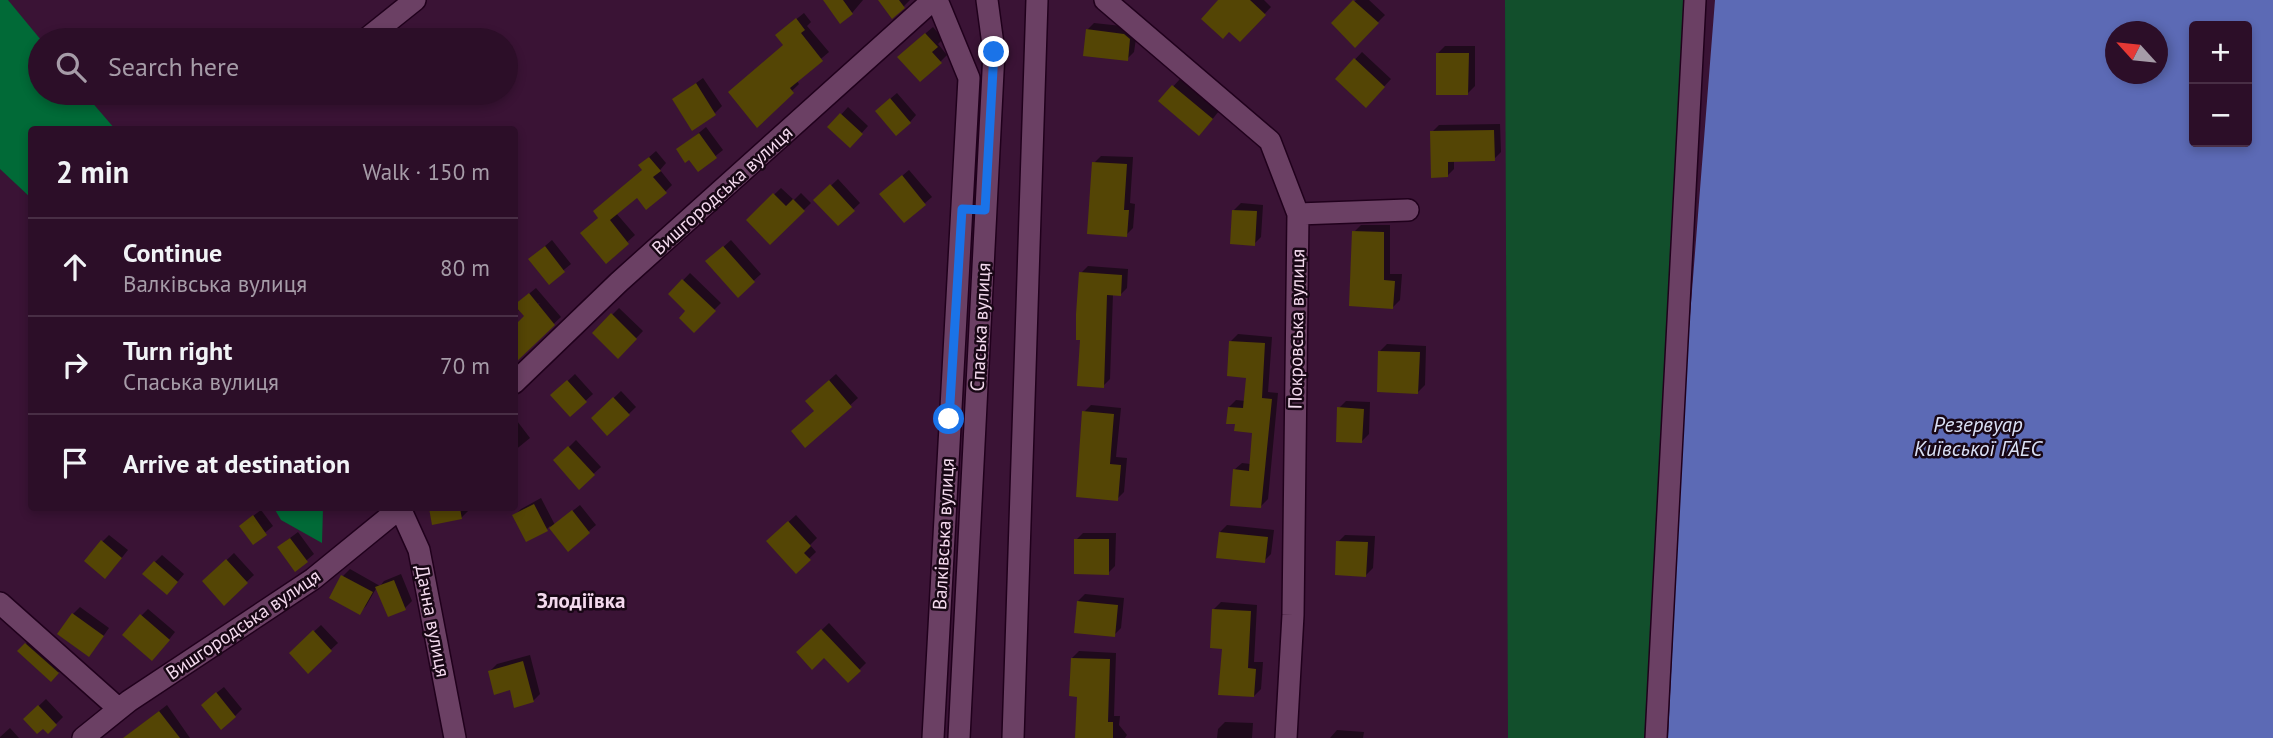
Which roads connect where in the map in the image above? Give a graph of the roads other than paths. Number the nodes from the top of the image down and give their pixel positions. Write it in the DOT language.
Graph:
graph roads {
  1 [pos="415,0"];
  2 [pos="935,0"];
  3 [pos="987,0"];
  4 [pos="1037,0"];
  5 [pos="1105,0"];
  6 [pos="1695,0"];
  7 [pos="380,28"];
  8 [pos="962,209"];
  9 [pos="985,210"];
  10 [pos="1408,210"];
  11 [pos="1298,214"];
  12 [pos="518,379"];
  13 [pos="396,511"];
  14 [pos="401,511"];
  15 [pos="0,603"];
  16 [pos="119,709"];
  17 [pos="83,738"];
  18 [pos="456,738"];
  19 [pos="933,738"];
  20 [pos="959,738"];
  21 [pos="1013,738"];
  22 [pos="1286,738"];
  23 [pos="1656,738"];
  1 -- 7 [label="street"];
  2 -- 8 [label="street, Валківська вулиця"];
  2 -- 12 [label="street, Вишгородська вулиця"];
  3 -- 9 [label="street, Спаська вулиця"];
  4 -- 21 [label="street"];
  5 -- 11 [label="street, Покровська вулиця"];
  6 -- 23 [label="street"];
  8 -- 9 [label="street"];
  8 -- 19 [label="street, Валківська вулиця"];
  9 -- 20 [label="street, Спаська вулиця"];
  10 -- 11 [label="street"];
  11 -- 22 [label="street, Покровська вулиця"];
  13 -- 16 [label="street, Вишгородська вулиця"];
  14 -- 18 [label="street, Дачна вулиця"];
  15 -- 16 [label="street"];
  16 -- 17 [label="street, Вишгородська вулиця"];
}
